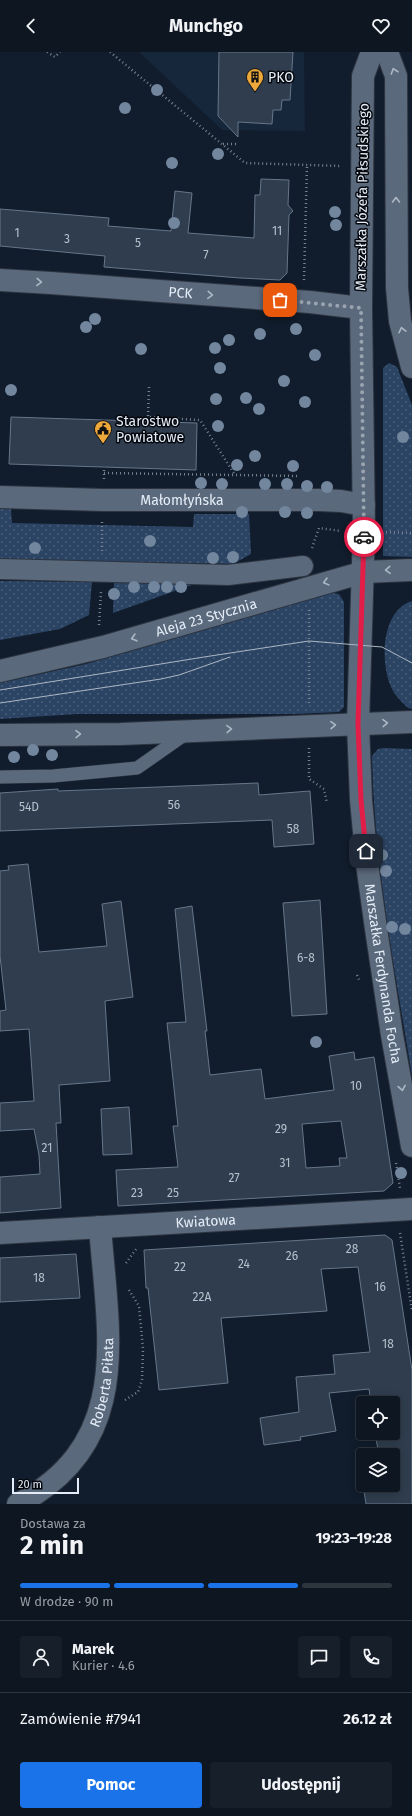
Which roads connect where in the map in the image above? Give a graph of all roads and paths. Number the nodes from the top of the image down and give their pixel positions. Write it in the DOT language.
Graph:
graph roads {
  1 [pos="47,52"];
  2 [pos="60,52"];
  3 [pos="110,52"];
  4 [pos="372,52"];
  5 [pos="387,52"];
  6 [pos="222,144"];
  7 [pos="237,144"];
  8 [pos="307,165"];
  9 [pos="343,166"];
  10 [pos="0,280"];
  11 [pos="304,285"];
  12 [pos="361,308"];
  13 [pos="412,368"];
  14 [pos="149,387"];
  15 [pos="104,467"];
  16 [pos="104,473"];
  17 [pos="235,475"];
  18 [pos="303,476"];
  19 [pos="0,497"];
  20 [pos="102,500"];
  21 [pos="364,505"];
  22 [pos="364,531"];
  23 [pos="412,533"];
  24 [pos="302,566"];
  25 [pos="0,569"];
  26 [pos="412,570"];
  27 [pos="102,571"];
  28 [pos="364,572"];
  29 [pos="309,606"];
  30 [pos="99,625"];
  31 [pos="0,671"];
  32 [pos="412,722"];
  33 [pos="358,724"];
  34 [pos="309,726"];
  35 [pos="190,731"];
  36 [pos="0,735"];
  37 [pos="0,777"];
  38 [pos="361,800"];
  39 [pos="327,803"];
  40 [pos="412,1146"];
  41 [pos="412,1209"];
  42 [pos="100,1227"];
  43 [pos="400,1229"];
  44 [pos="0,1233"];
  45 [pos="140,1244"];
  46 [pos="123,1268"];
  47 [pos="128,1288"];
  48 [pos="412,1311"];
  49 [pos="122,1402"];
  50 [pos="18,1504"];
  1 -- 2 [label="path"];
  3 -- 6 [label="path"];
  4 -- 12 [label="street, Marszałka Józefa Piłsudskiego"];
  13 -- 5 [label="street, one-way"];
  6 -- 7 [label="path"];
  6 -- 8 [label="path"];
  8 -- 9 [label="path"];
  8 -- 11 [label="path"];
  10 -- 12 [label="street, PCK, one-way"];
  12 -- 21 [label="street, Marszałka Józefa Piłsudskiego"];
  14 -- 17 [label="path"];
  15 -- 16 [label="path"];
  16 -- 17 [label="path"];
  16 -- 20 [label="path"];
  17 -- 18 [label="path"];
  19 -- 20 [label="street, Małomłyńska"];
  20 -- 21 [label="street, Małomłyńska"];
  20 -- 27 [label="path"];
  21 -- 22 [label="street, Marszałka Józefa Piłsudskiego"];
  22 -- 23 [label="path"];
  22 -- 24 [label="path"];
  22 -- 28 [label="street, Marszałka Józefa Piłsudskiego"];
  24 -- 27 [label="street"];
  25 -- 27 [label="street"];
  26 -- 28 [label="street, Aleja 23 Stycznia, one-way"];
  27 -- 30 [label="path"];
  28 -- 31 [label="street, Aleja 23 Stycznia, one-way"];
  28 -- 33 [label="street, Marszałka Józefa Piłsudskiego"];
  29 -- 34 [label="path"];
  33 -- 32 [label="street, one-way"];
  34 -- 33 [label="street, one-way"];
  33 -- 38 [label="street, Marszałka Józefa Piłsudskiego"];
  35 -- 34 [label="street, one-way"];
  34 -- 39 [label="path"];
  36 -- 35 [label="street, one-way"];
  35 -- 37 [label="lane"];
  38 -- 40 [label="street, Marszałka Ferdynanda Focha, one-way"];
  41 -- 42 [label="street, Kwiatowa"];
  42 -- 44 [label="street, Kwiatowa"];
  42 -- 50 [label="street, Roberta Piłata"];
  43 -- 48 [label="path"];
  45 -- 46 [label="path"];
  47 -- 49 [label="path"];
}
